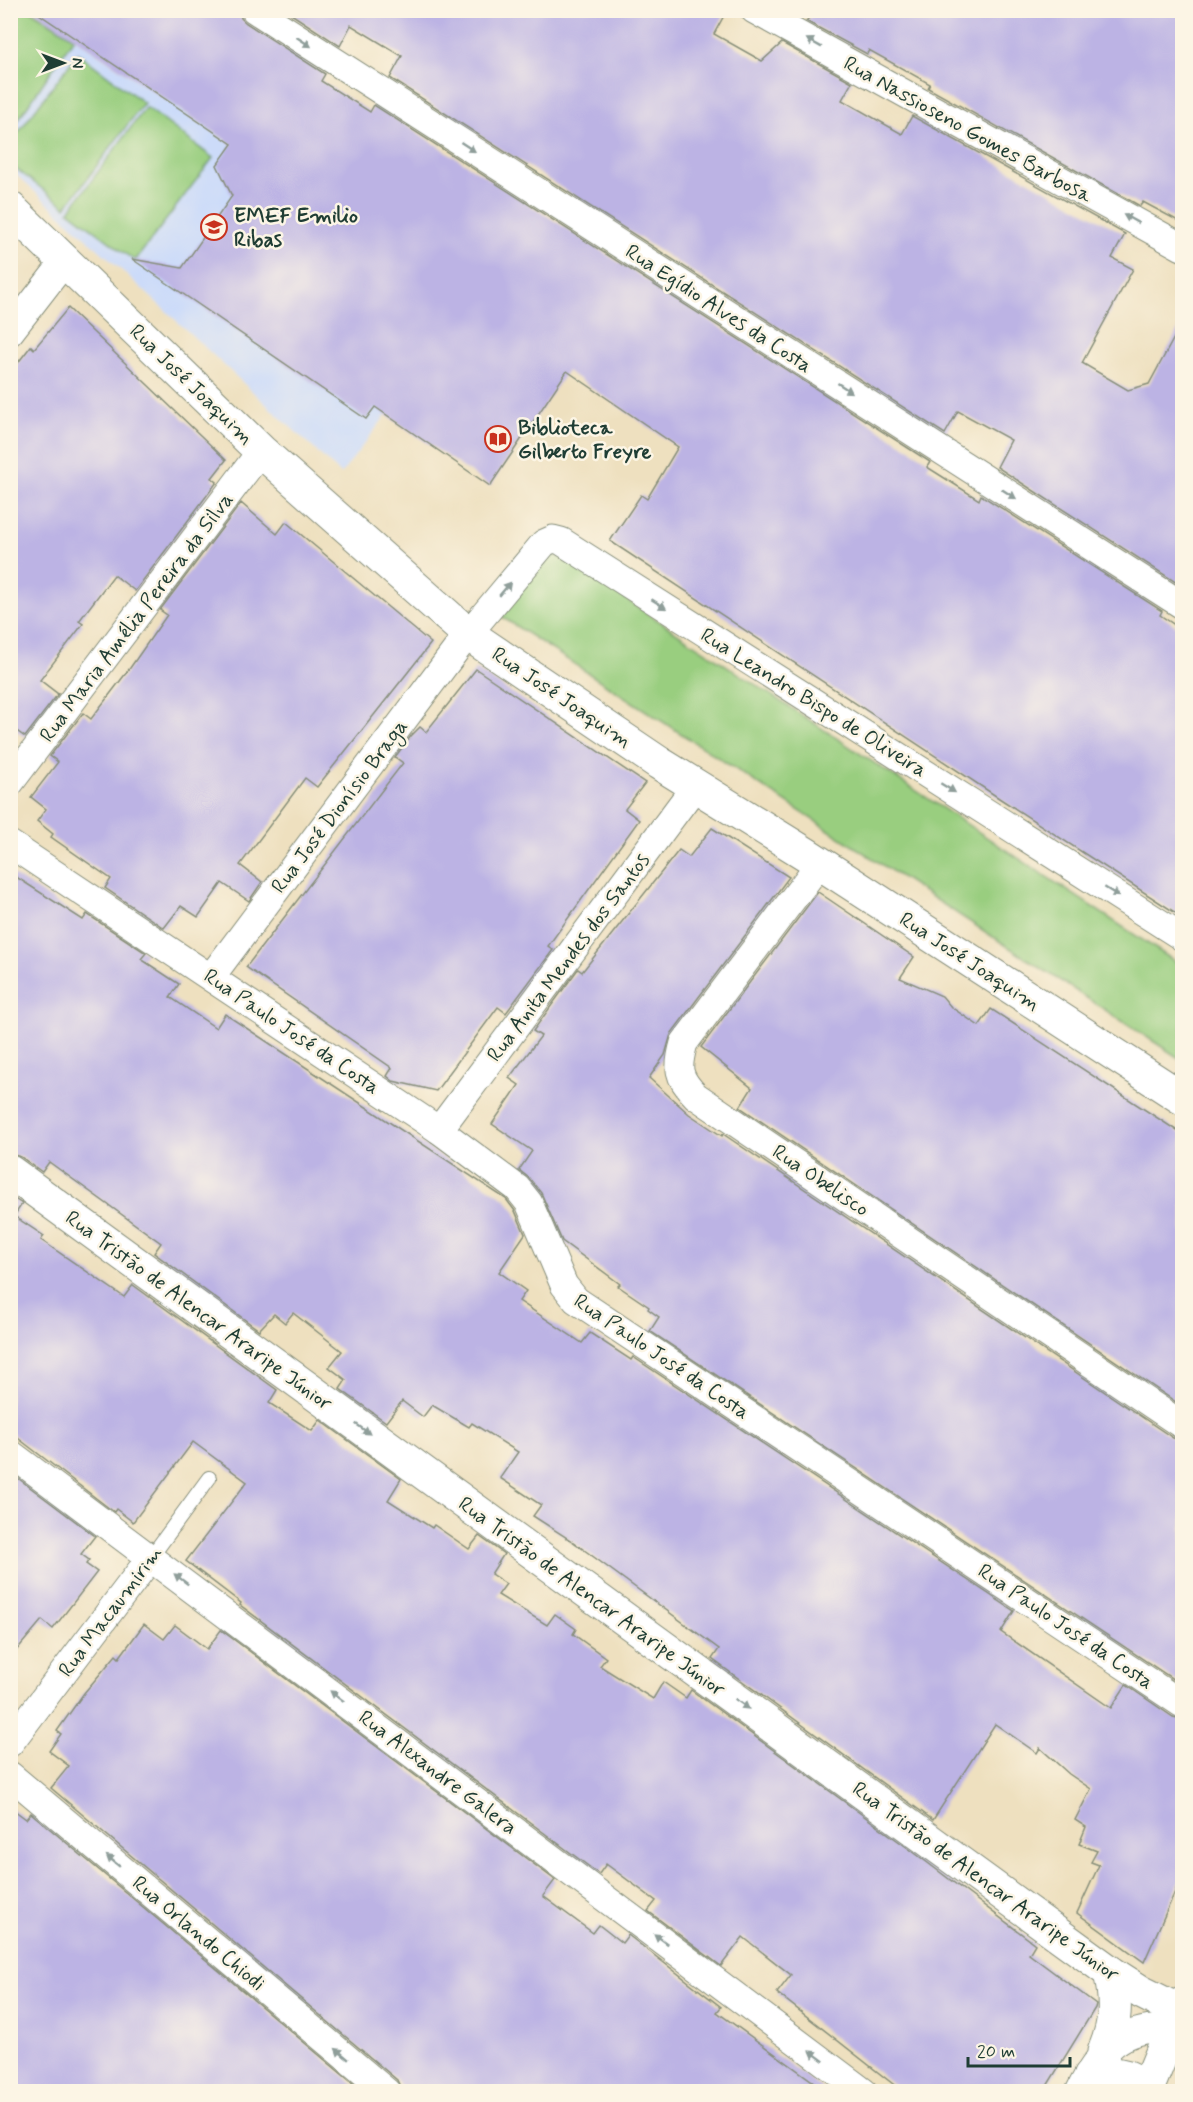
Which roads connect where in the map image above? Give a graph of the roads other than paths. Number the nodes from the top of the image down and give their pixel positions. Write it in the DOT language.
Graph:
graph roads {
  1 [pos="255,10"];
  2 [pos="754,10"];
  3 [pos="10,208"];
  4 [pos="1182,247"];
  5 [pos="65,261"];
  6 [pos="10,332"];
  7 [pos="261,451"];
  8 [pos="1182,605"];
  9 [pos="468,634"];
  10 [pos="10,783"];
  11 [pos="696,785"];
  12 [pos="10,844"];
  13 [pos="820,863"];
  14 [pos="1182,937"];
  15 [pos="211,977"];
  16 [pos="1182,1098"];
  17 [pos="439,1130"];
  18 [pos="10,1172"];
  19 [pos="1182,1425"];
  20 [pos="10,1453"];
  21 [pos="210,1478"];
  22 [pos="151,1557"];
  23 [pos="1182,1704"];
  24 [pos="10,1743"];
  25 [pos="10,1775"];
  26 [pos="1110,1972"];
  27 [pos="1178,2015"];
  28 [pos="1090,2073"];
  29 [pos="1147,2089"];
  30 [pos="387,2091"];
  31 [pos="864,2091"];
  1 -- 8 [label="street, Rua Egídio Alves da Costa, one-way"];
  4 -- 2 [label="street, Rua Nassioseno Gomes Barbosa, one-way"];
  3 -- 5 [label="street, Rua José Joaquim"];
  5 -- 6 [label="street"];
  5 -- 7 [label="street, Rua José Joaquim"];
  7 -- 9 [label="street, Rua José Joaquim"];
  7 -- 10 [label="street, Rua Maria Amélia Pereira da Silva"];
  9 -- 11 [label="street, Rua José Joaquim"];
  9 -- 14 [label="street, Rua Leandro Bispo de Oliveira, one-way"];
  9 -- 15 [label="street, Rua José Dionísio Braga"];
  11 -- 13 [label="street, Rua José Joaquim"];
  11 -- 17 [label="street, Rua Anita Mendes dos Santos"];
  12 -- 15 [label="street, Rua Paulo José da Costa"];
  13 -- 16 [label="street, Rua José Joaquim"];
  13 -- 19 [label="street, Rua Obelisco"];
  15 -- 17 [label="street, Rua Paulo José da Costa"];
  17 -- 23 [label="street, Rua Paulo José da Costa"];
  18 -- 26 [label="street, Rua Tristão de Alencar Araripe Júnior, one-way"];
  20 -- 22 [label="street, Rua Alexandre Galera"];
  21 -- 22 [label="lane, Rua Macaumirim"];
  22 -- 24 [label="street, Rua Macaumirim"];
  31 -- 22 [label="street, Rua Alexandre Galera, one-way"];
  30 -- 25 [label="street, Rua Orlando Chiodi, one-way"];
  26 -- 27 [label="street, Rua Tristão de Alencar Araripe Júnior"];
  26 -- 28 [label="street"];
  27 -- 28 [label="street"];
  27 -- 29 [label="street"];
  28 -- 29 [label="street"];
}
